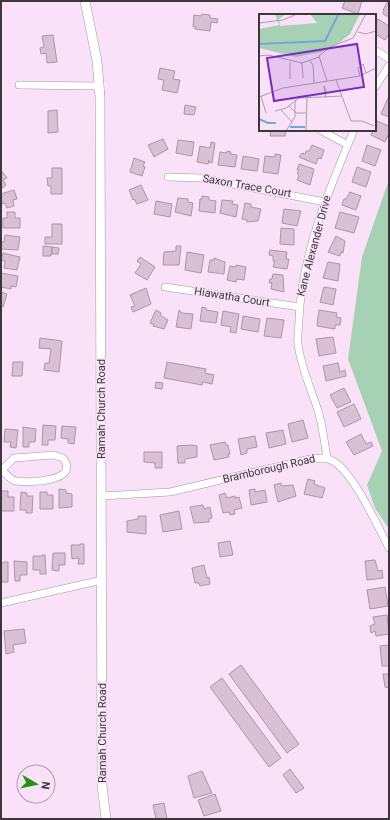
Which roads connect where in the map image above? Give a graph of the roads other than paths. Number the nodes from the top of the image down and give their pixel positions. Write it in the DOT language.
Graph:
graph roads {
  1 [pos="85,1"];
  2 [pos="376,51"];
  3 [pos="389,59"];
  4 [pos="389,66"];
  5 [pos="19,85"];
  6 [pos="100,86"];
  7 [pos="376,86"];
  8 [pos="322,131"];
  9 [pos="354,131"];
  10 [pos="348,145"];
  11 [pos="168,176"];
  12 [pos="325,202"];
  13 [pos="164,287"];
  14 [pos="300,307"];
  15 [pos="327,459"];
  16 [pos="2,470"];
  17 [pos="102,496"];
  18 [pos="389,548"];
  19 [pos="102,580"];
  20 [pos="1,603"];
  21 [pos="106,819"];
  1 -- 6 [label="main road, Ramah Church Road"];
  2 -- 3 [label="street"];
  4 -- 7 [label="street"];
  5 -- 6 [label="street"];
  6 -- 17 [label="main road, Ramah Church Road"];
  8 -- 10 [label="street"];
  9 -- 10 [label="street, Kane Alexander Drive"];
  10 -- 12 [label="street, Kane Alexander Drive"];
  11 -- 12 [label="street, Saxon Trace Court"];
  12 -- 14 [label="street, Kane Alexander Drive"];
  13 -- 14 [label="street, Hiawatha Court"];
  14 -- 15 [label="street, Kane Alexander Drive"];
  15 -- 17 [label="street, Bramborough Road"];
  15 -- 18 [label="street, Bramborough Road"];
  16 -- 16 [label="street"];
  17 -- 19 [label="main road, Ramah Church Road"];
  19 -- 20 [label="street"];
  19 -- 21 [label="main road, Ramah Church Road"];
}
